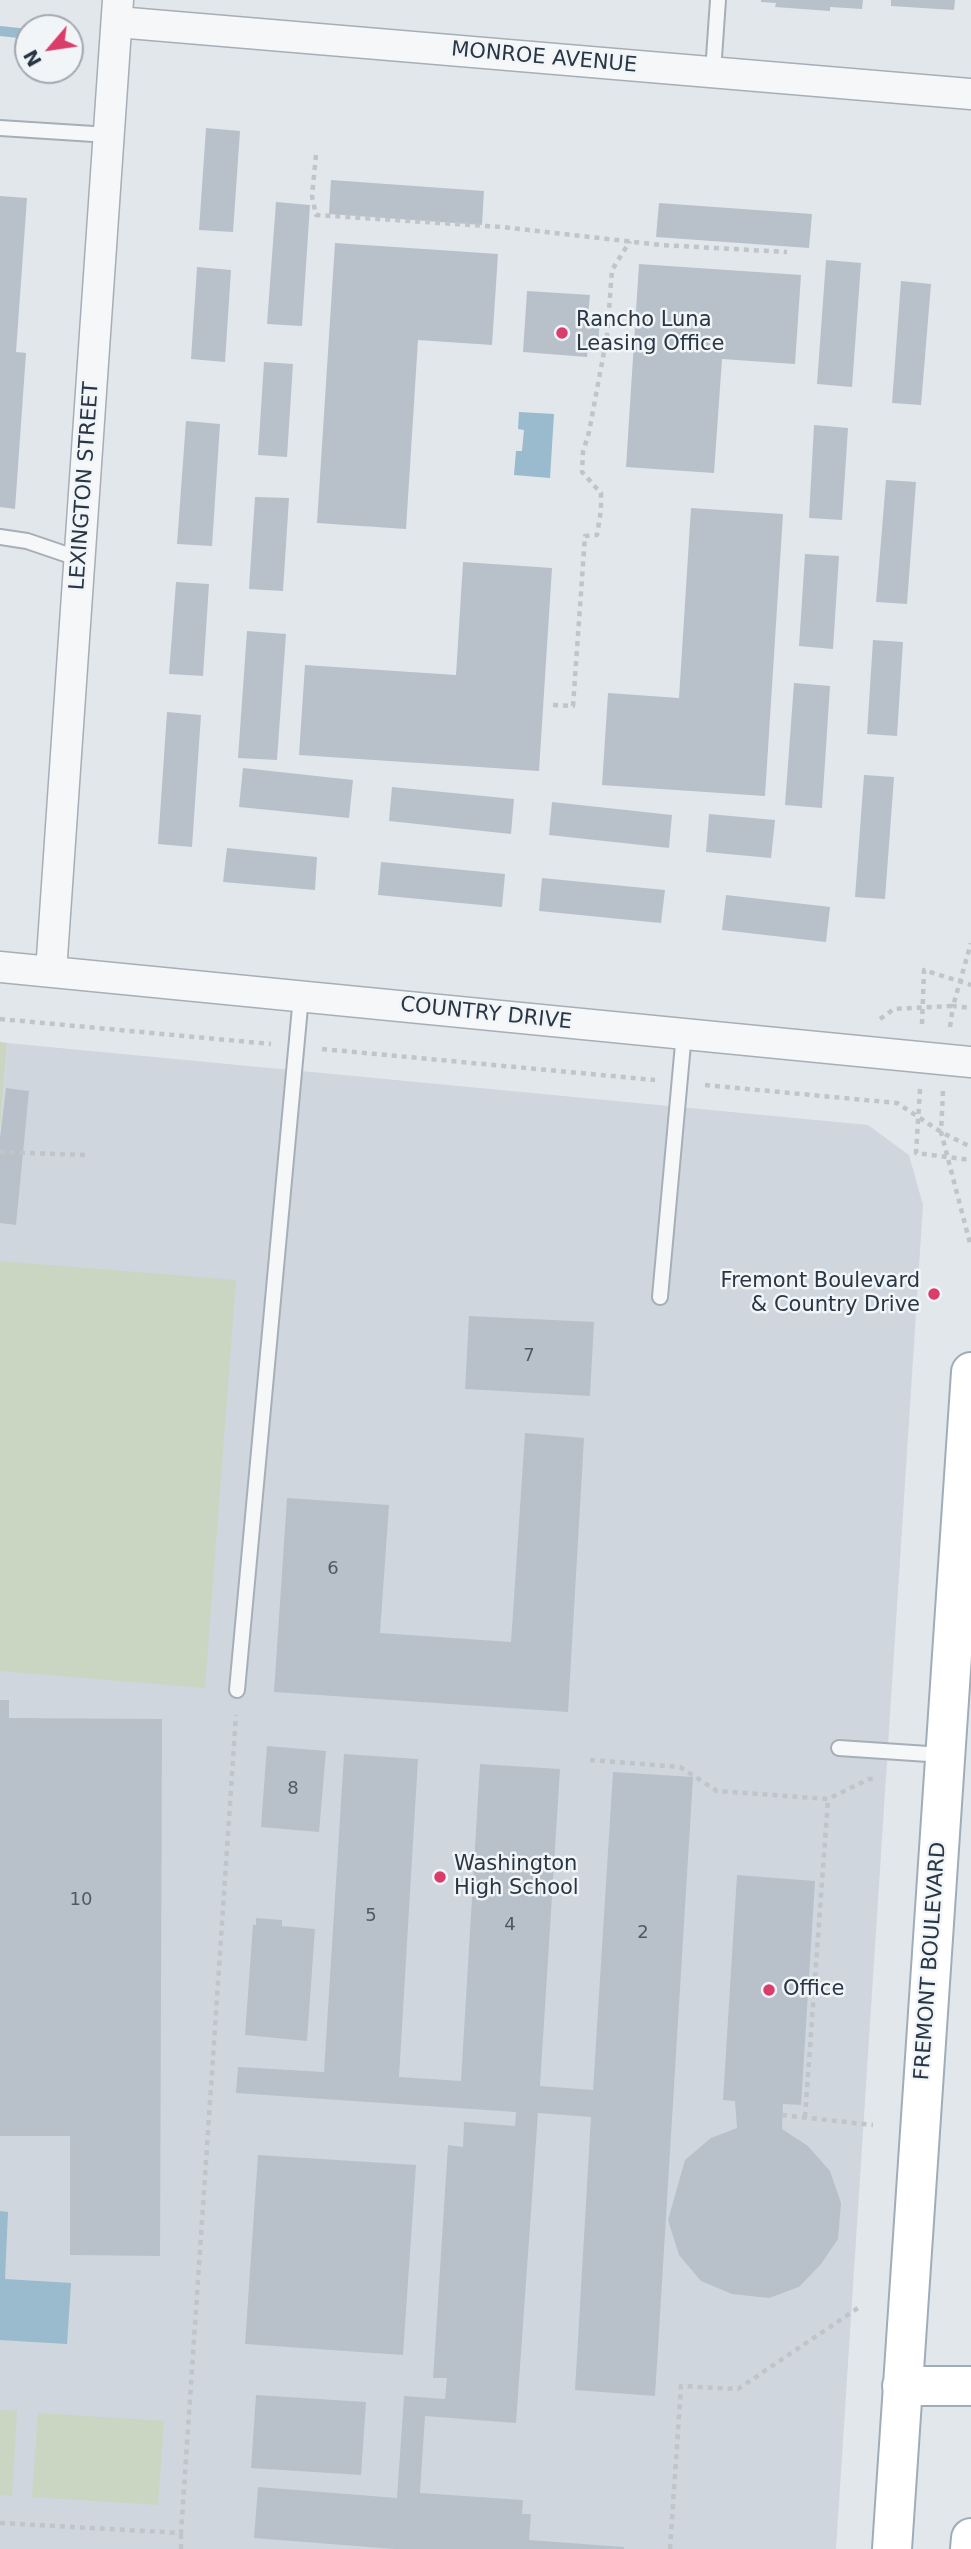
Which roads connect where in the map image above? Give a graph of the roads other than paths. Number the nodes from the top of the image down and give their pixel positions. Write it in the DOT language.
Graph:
graph roads {
  1 [pos="718,0"];
  2 [pos="118,11"];
  3 [pos="713,72"];
  4 [pos="971,94"];
  5 [pos="0,128"];
  6 [pos="109,135"];
  7 [pos="0,537"];
  8 [pos="80,559"];
  9 [pos="0,967"];
  10 [pos="51,972"];
  11 [pos="301,996"];
  12 [pos="684,1033"];
  13 [pos="971,1062"];
  14 [pos="660,1297"];
  15 [pos="971,1372"];
  16 [pos="958,1534"];
  17 [pos="971,1627"];
  18 [pos="237,1690"];
  19 [pos="839,1748"];
  20 [pos="944,1755"];
  21 [pos="902,2386"];
  22 [pos="971,2386"];
  23 [pos="971,2538"];
  24 [pos="892,2549"];
  25 [pos="970,2549"];
  1 -- 3 [label="lane"];
  2 -- 3 [label="street, MONROE AVENUE"];
  2 -- 6 [label="street, LEXINGTON STREET"];
  3 -- 4 [label="street, MONROE AVENUE"];
  5 -- 6 [label="lane"];
  6 -- 8 [label="street, LEXINGTON STREET"];
  7 -- 8 [label="lane"];
  8 -- 10 [label="street, LEXINGTON STREET"];
  9 -- 10 [label="street, COUNTRY DRIVE"];
  10 -- 11 [label="street, COUNTRY DRIVE"];
  11 -- 12 [label="street, COUNTRY DRIVE"];
  11 -- 18 [label="lane"];
  12 -- 13 [label="street, COUNTRY DRIVE"];
  12 -- 14 [label="lane"];
  15 -- 16 [label="main road, FREMONT BOULEVARD"];
  16 -- 17 [label="main road"];
  16 -- 20 [label="main road, FREMONT BOULEVARD"];
  19 -- 20 [label="lane"];
  20 -- 21 [label="main road, FREMONT BOULEVARD"];
  21 -- 22 [label="main road"];
  21 -- 24 [label="main road, FREMONT BOULEVARD"];
  23 -- 25 [label="main road"];
}
